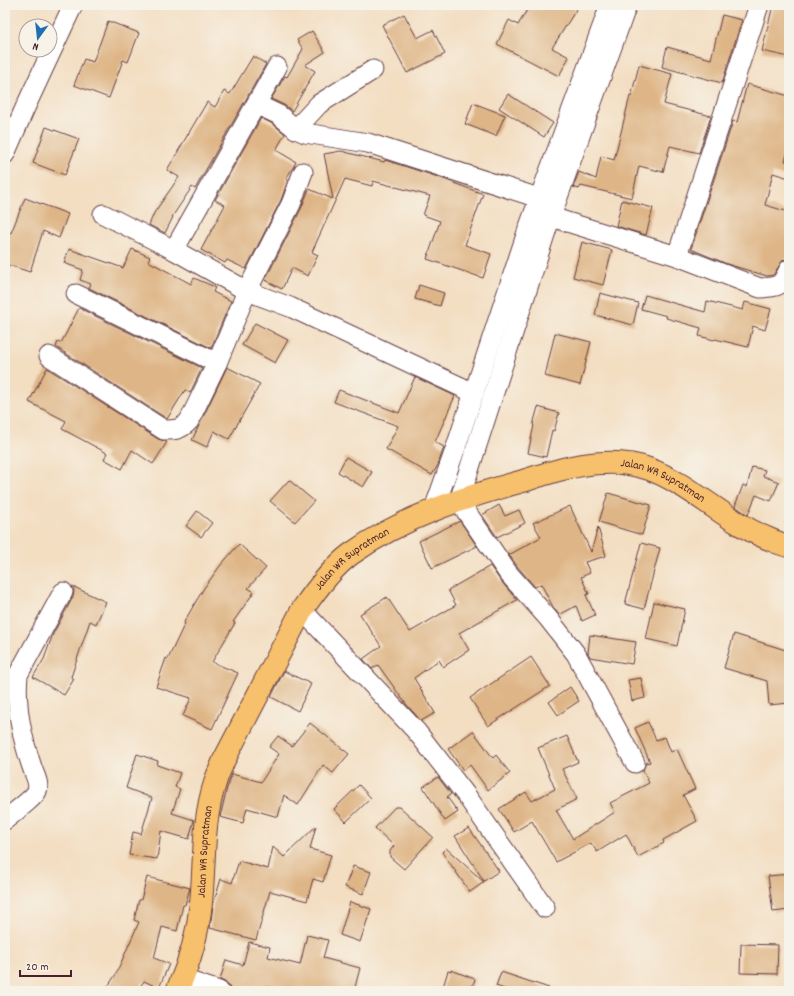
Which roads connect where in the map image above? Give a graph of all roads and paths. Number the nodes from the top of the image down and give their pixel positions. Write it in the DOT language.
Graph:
graph roads {
  1 [pos="73,5"];
  2 [pos="610,5"];
  3 [pos="627,5"];
  4 [pos="759,5"];
  5 [pos="277,67"];
  6 [pos="373,70"];
  7 [pos="256,104"];
  8 [pos="296,129"];
  9 [pos="5,154"];
  10 [pos="303,172"];
  11 [pos="549,206"];
  12 [pos="104,214"];
  13 [pos="174,250"];
  14 [pos="677,256"];
  15 [pos="789,269"];
  16 [pos="247,291"];
  17 [pos="76,294"];
  18 [pos="49,356"];
  19 [pos="217,363"];
  20 [pos="474,393"];
  21 [pos="460,501"];
  22 [pos="434,509"];
  23 [pos="789,546"];
  24 [pos="63,592"];
  25 [pos="302,610"];
  26 [pos="635,763"];
  27 [pos="5,820"];
  28 [pos="545,908"];
  29 [pos="180,985"];
  30 [pos="220,991"];
  1 -- 9 [label="street"];
  2 -- 11 [label="street"];
  3 -- 11 [label="street"];
  4 -- 14 [label="street"];
  5 -- 7 [label="street"];
  6 -- 8 [label="street"];
  7 -- 8 [label="street"];
  7 -- 13 [label="street"];
  8 -- 11 [label="street"];
  10 -- 16 [label="street"];
  11 -- 14 [label="street"];
  11 -- 20 [label="street"];
  11 -- 21 [label="street"];
  12 -- 13 [label="street"];
  13 -- 16 [label="street"];
  14 -- 15 [label="street"];
  16 -- 19 [label="street"];
  16 -- 20 [label="street"];
  17 -- 19 [label="street"];
  18 -- 19 [label="street"];
  20 -- 22 [label="street"];
  21 -- 22 [label="highway, Jalan WR Supratman"];
  21 -- 23 [label="highway, Jalan WR Supratman"];
  21 -- 26 [label="street"];
  22 -- 25 [label="highway, Jalan WR Supratman"];
  24 -- 27 [label="street"];
  25 -- 28 [label="street"];
  25 -- 29 [label="highway, Jalan WR Supratman"];
  29 -- 30 [label="street"];
}
